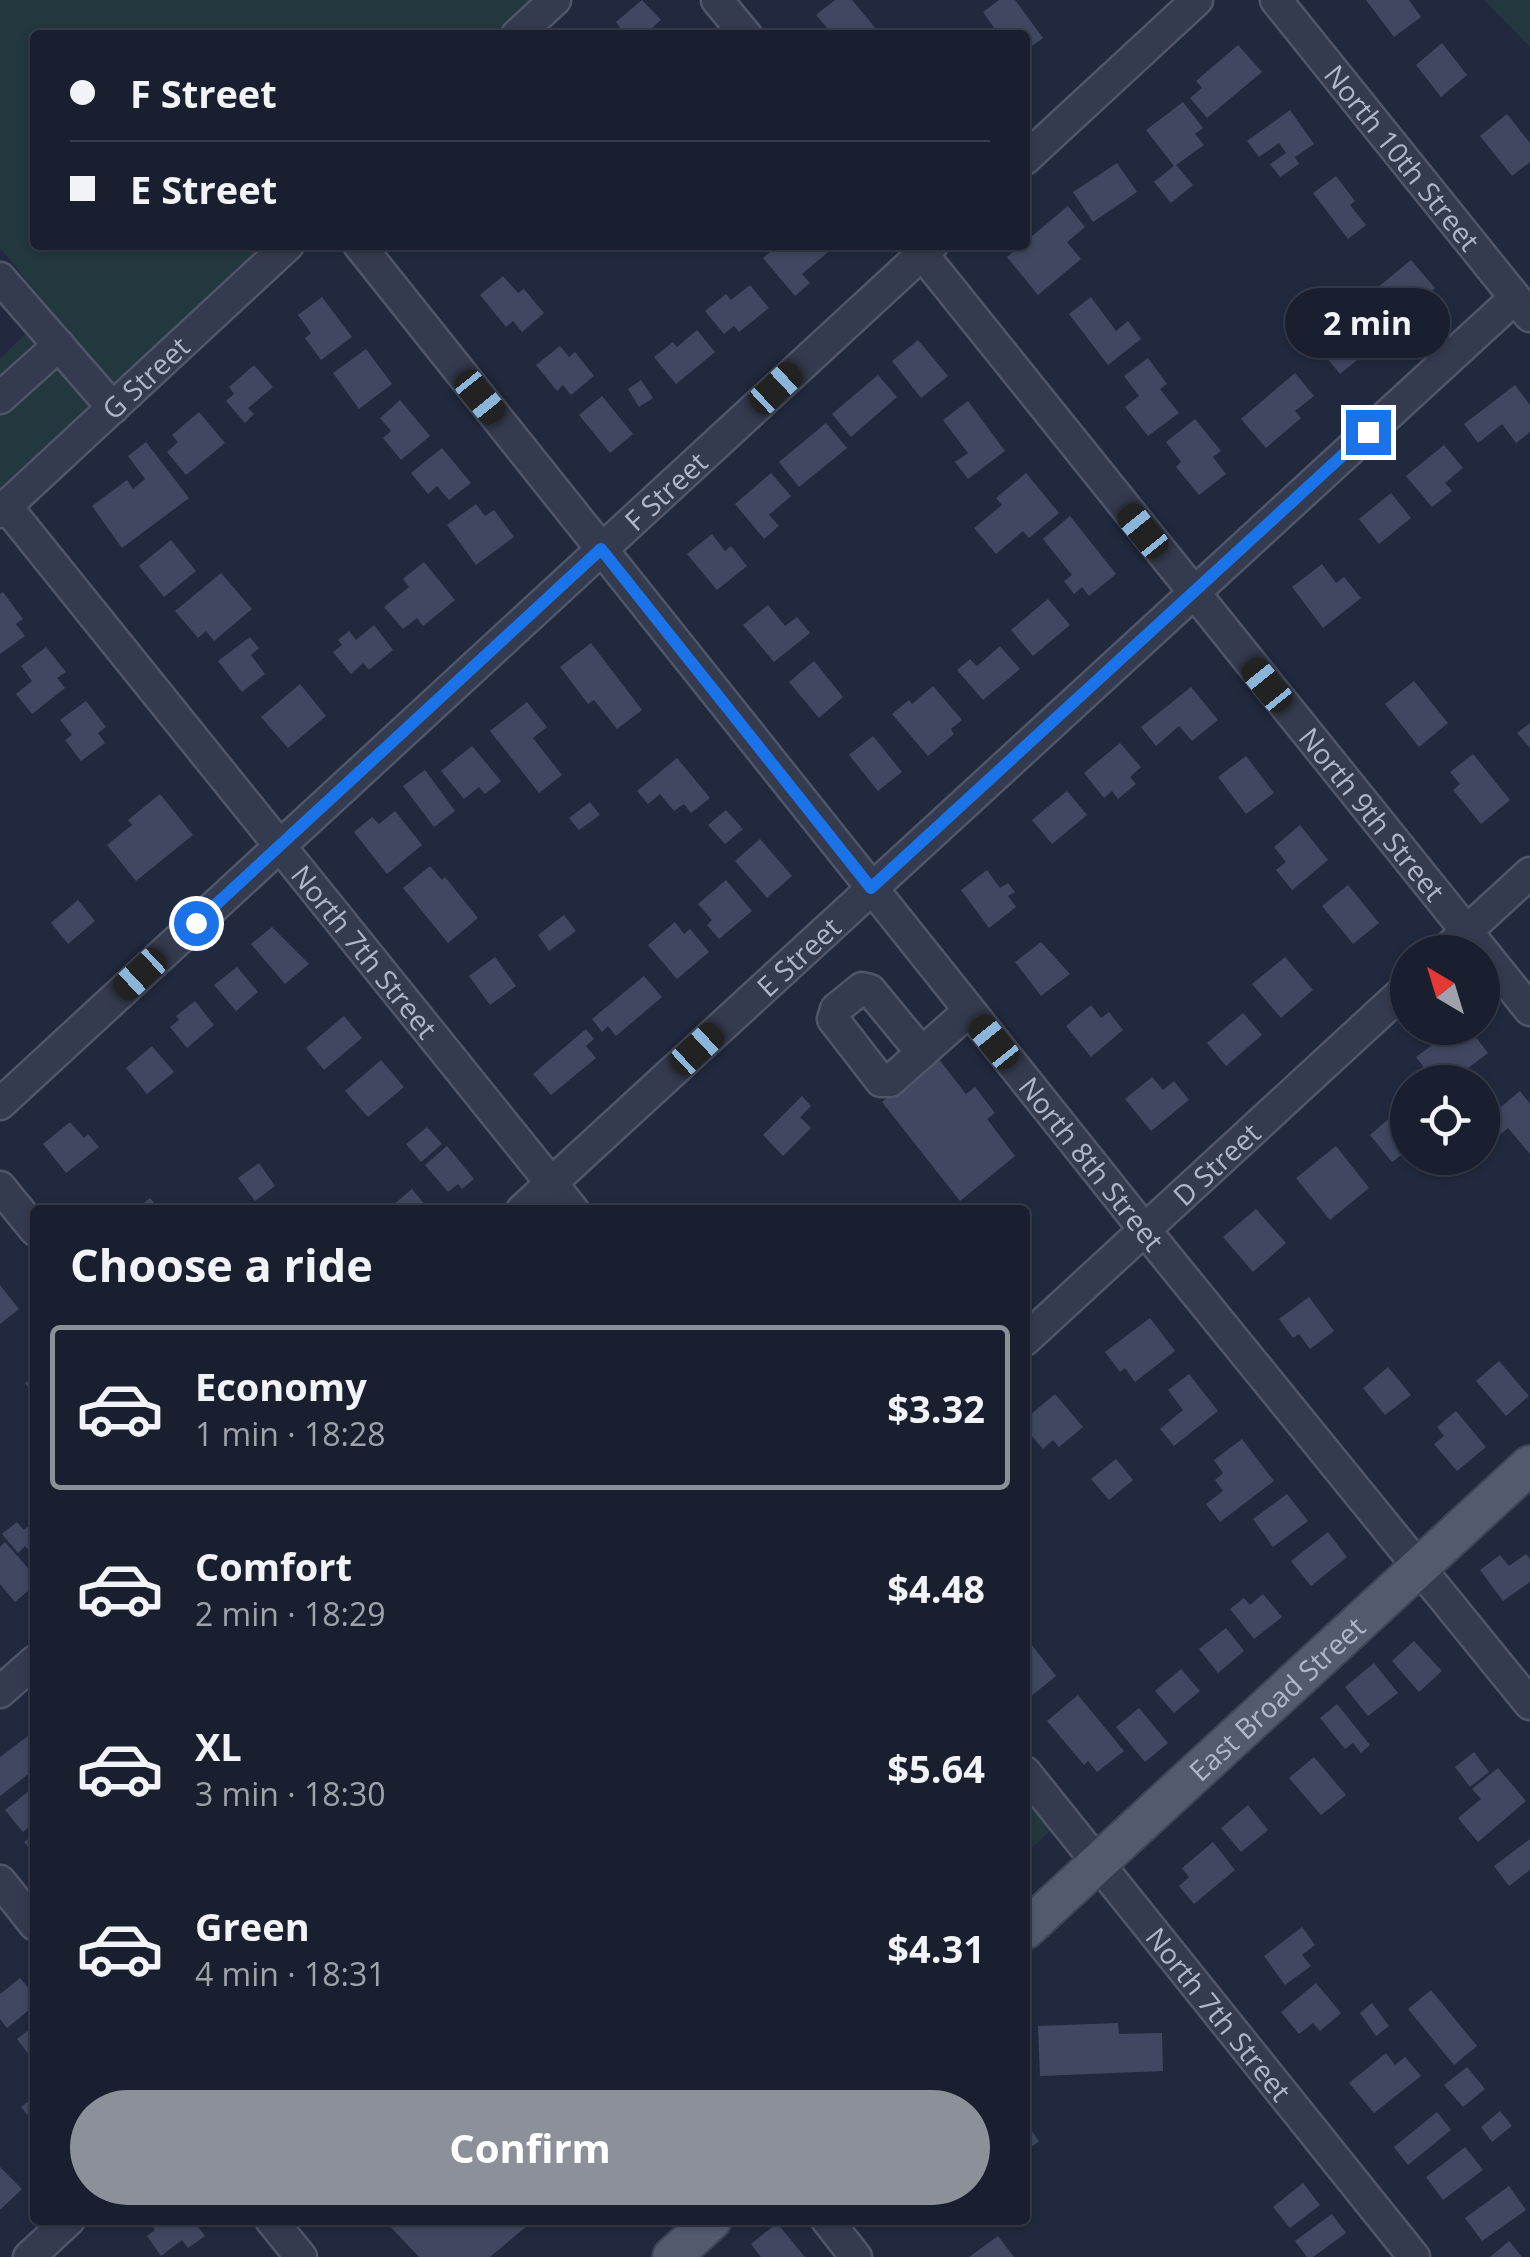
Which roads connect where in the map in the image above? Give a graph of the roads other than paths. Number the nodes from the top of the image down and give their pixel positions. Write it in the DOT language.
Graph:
graph roads {
  1 [pos="555,0"];
  2 [pos="718,0"];
  3 [pos="1197,0"];
  4 [pos="1276,0"];
  5 [pos="522,30"];
  6 [pos="742,30"];
  7 [pos="1030,154"];
  8 [pos="283,250"];
  9 [pos="363,250"];
  10 [pos="921,250"];
  11 [pos="925,250"];
  12 [pos="0,278"];
  13 [pos="1522,307"];
  14 [pos="58,345"];
  15 [pos="0,398"];
  16 [pos="113,408"];
  17 [pos="3,510"];
  18 [pos="601,549"];
  19 [pos="1192,593"];
  20 [pos="280,846"];
  21 [pos="1530,874"];
  22 [pos="871,888"];
  23 [pos="1467,932"];
  24 [pos="1464,935"];
  25 [pos="1390,1003"];
  26 [pos="1530,1010"];
  27 [pos="969,1011"];
  28 [pos="922,1052"];
  29 [pos="0,1104"];
  30 [pos="551,1183"];
  31 [pos="0,1186"];
  32 [pos="527,1205"];
  33 [pos="569,1205"];
  34 [pos="30,1224"];
  35 [pos="1144,1229"];
  36 [pos="1030,1335"];
  37 [pos="1530,1464"];
  38 [pos="1419,1568"];
  39 [pos="30,1665"];
  40 [pos="0,1692"];
  41 [pos="1530,1704"];
  42 [pos="1030,1778"];
  43 [pos="1098,1864"];
  44 [pos="0,1881"];
  45 [pos="30,1919"];
  46 [pos="1030,1925"];
  47 [pos="63,2225"];
  48 [pos="275,2225"];
  49 [pos="707,2225"];
  50 [pos="831,2225"];
  51 [pos="29,2257"];
  52 [pos="300,2257"];
  53 [pos="672,2257"];
  54 [pos="856,2257"];
  55 [pos="1414,2257"];
  1 -- 5 [label="street"];
  2 -- 6 [label="street"];
  3 -- 7 [label="street"];
  4 -- 13 [label="street, North 10th Street"];
  8 -- 16 [label="street, G Street"];
  9 -- 18 [label="street, North 8th Street"];
  10 -- 18 [label="street, F Street"];
  11 -- 19 [label="street, North 9th Street"];
  12 -- 14 [label="street"];
  13 -- 19 [label="street, E Street"];
  14 -- 15 [label="street"];
  14 -- 16 [label="street"];
  16 -- 17 [label="street, G Street"];
  17 -- 20 [label="street, North 7th Street"];
  18 -- 20 [label="street, F Street"];
  18 -- 22 [label="street, North 8th Street"];
  19 -- 22 [label="street, E Street"];
  19 -- 23 [label="street, North 9th Street"];
  20 -- 29 [label="street, F Street"];
  20 -- 30 [label="street, North 7th Street"];
  21 -- 23 [label="street"];
  22 -- 27 [label="street, North 8th Street"];
  22 -- 30 [label="street, E Street"];
  23 -- 24 [label="street"];
  23 -- 26 [label="street, North 9th Street"];
  25 -- 35 [label="street, D Street"];
  27 -- 28 [label="street"];
  27 -- 35 [label="street, North 8th Street"];
  30 -- 32 [label="street, E Street"];
  30 -- 33 [label="street, North 7th Street"];
  31 -- 34 [label="street"];
  35 -- 36 [label="street, D Street"];
  35 -- 38 [label="street, North 8th Street"];
  37 -- 38 [label="main road, East Broad Street"];
  38 -- 41 [label="street, North 8th Street"];
  38 -- 43 [label="main road, East Broad Street"];
  39 -- 40 [label="street"];
  42 -- 43 [label="street, North 7th Street"];
  43 -- 46 [label="main road, East Broad Street"];
  43 -- 55 [label="street, North 7th Street"];
  44 -- 45 [label="street"];
  47 -- 51 [label="street"];
  48 -- 52 [label="street"];
  49 -- 53 [label="main road"];
  50 -- 54 [label="street"];
}
